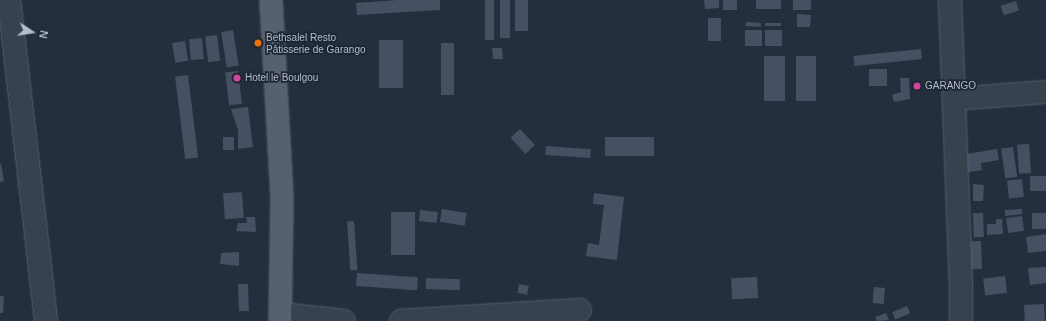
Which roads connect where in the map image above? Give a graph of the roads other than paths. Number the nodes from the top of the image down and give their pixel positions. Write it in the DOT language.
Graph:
graph roads {
  1 [pos="9,0"];
  2 [pos="271,0"];
  3 [pos="950,0"];
  4 [pos="1046,92"];
  5 [pos="954,99"];
  6 [pos="580,310"];
  7 [pos="280,318"];
  8 [pos="46,321"];
  9 [pos="344,321"];
  10 [pos="401,321"];
  11 [pos="961,321"];
  1 -- 8 [label="street"];
  2 -- 7 [label="main road"];
  3 -- 5 [label="street"];
  4 -- 5 [label="street"];
  5 -- 11 [label="street"];
  6 -- 10 [label="street"];
  7 -- 9 [label="street"];
}
